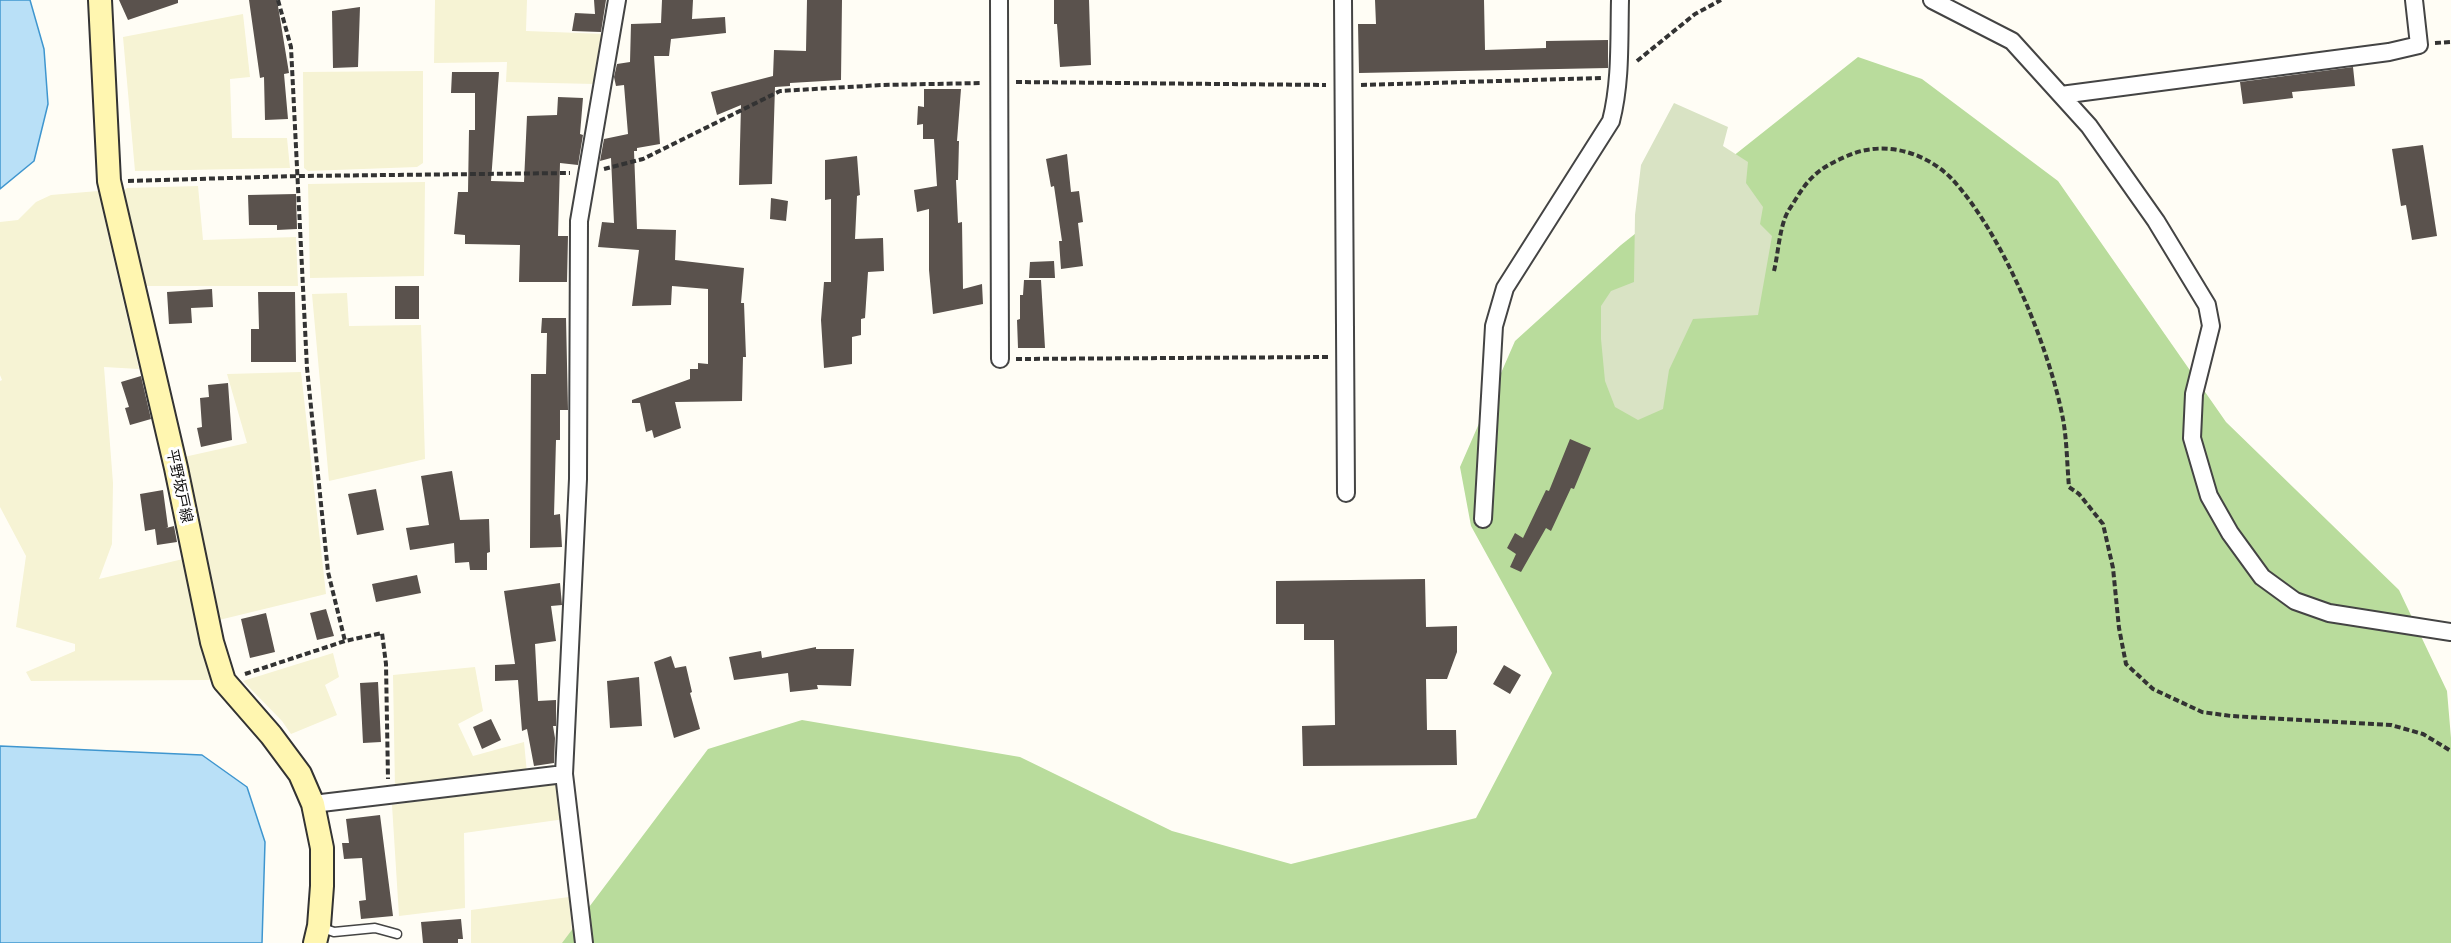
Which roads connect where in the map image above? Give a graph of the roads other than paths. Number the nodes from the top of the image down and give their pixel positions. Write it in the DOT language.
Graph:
graph roads {
  1 [pos="100,0"];
  2 [pos="617,0"];
  3 [pos="999,0"];
  4 [pos="1344,0"];
  5 [pos="1620,0"];
  6 [pos="1932,0"];
  7 [pos="2414,0"];
  8 [pos="2061,95"];
  9 [pos="1000,359"];
  10 [pos="1346,493"];
  11 [pos="1483,519"];
  12 [pos="2451,632"];
  13 [pos="564,774"];
  14 [pos="313,804"];
  15 [pos="397,934"];
  16 [pos="317,935"];
  17 [pos="584,943"];
  1 -- 14 [label="main road, 平野坂戸線"];
  2 -- 13 [label="street"];
  3 -- 9 [label="street"];
  4 -- 10 [label="street"];
  5 -- 11 [label="street"];
  6 -- 8 [label="street"];
  7 -- 8 [label="street"];
  8 -- 12 [label="street"];
  13 -- 14 [label="street"];
  13 -- 17 [label="street"];
  14 -- 16 [label="main road, 平野坂戸線"];
  15 -- 16 [label="lane"];
}
